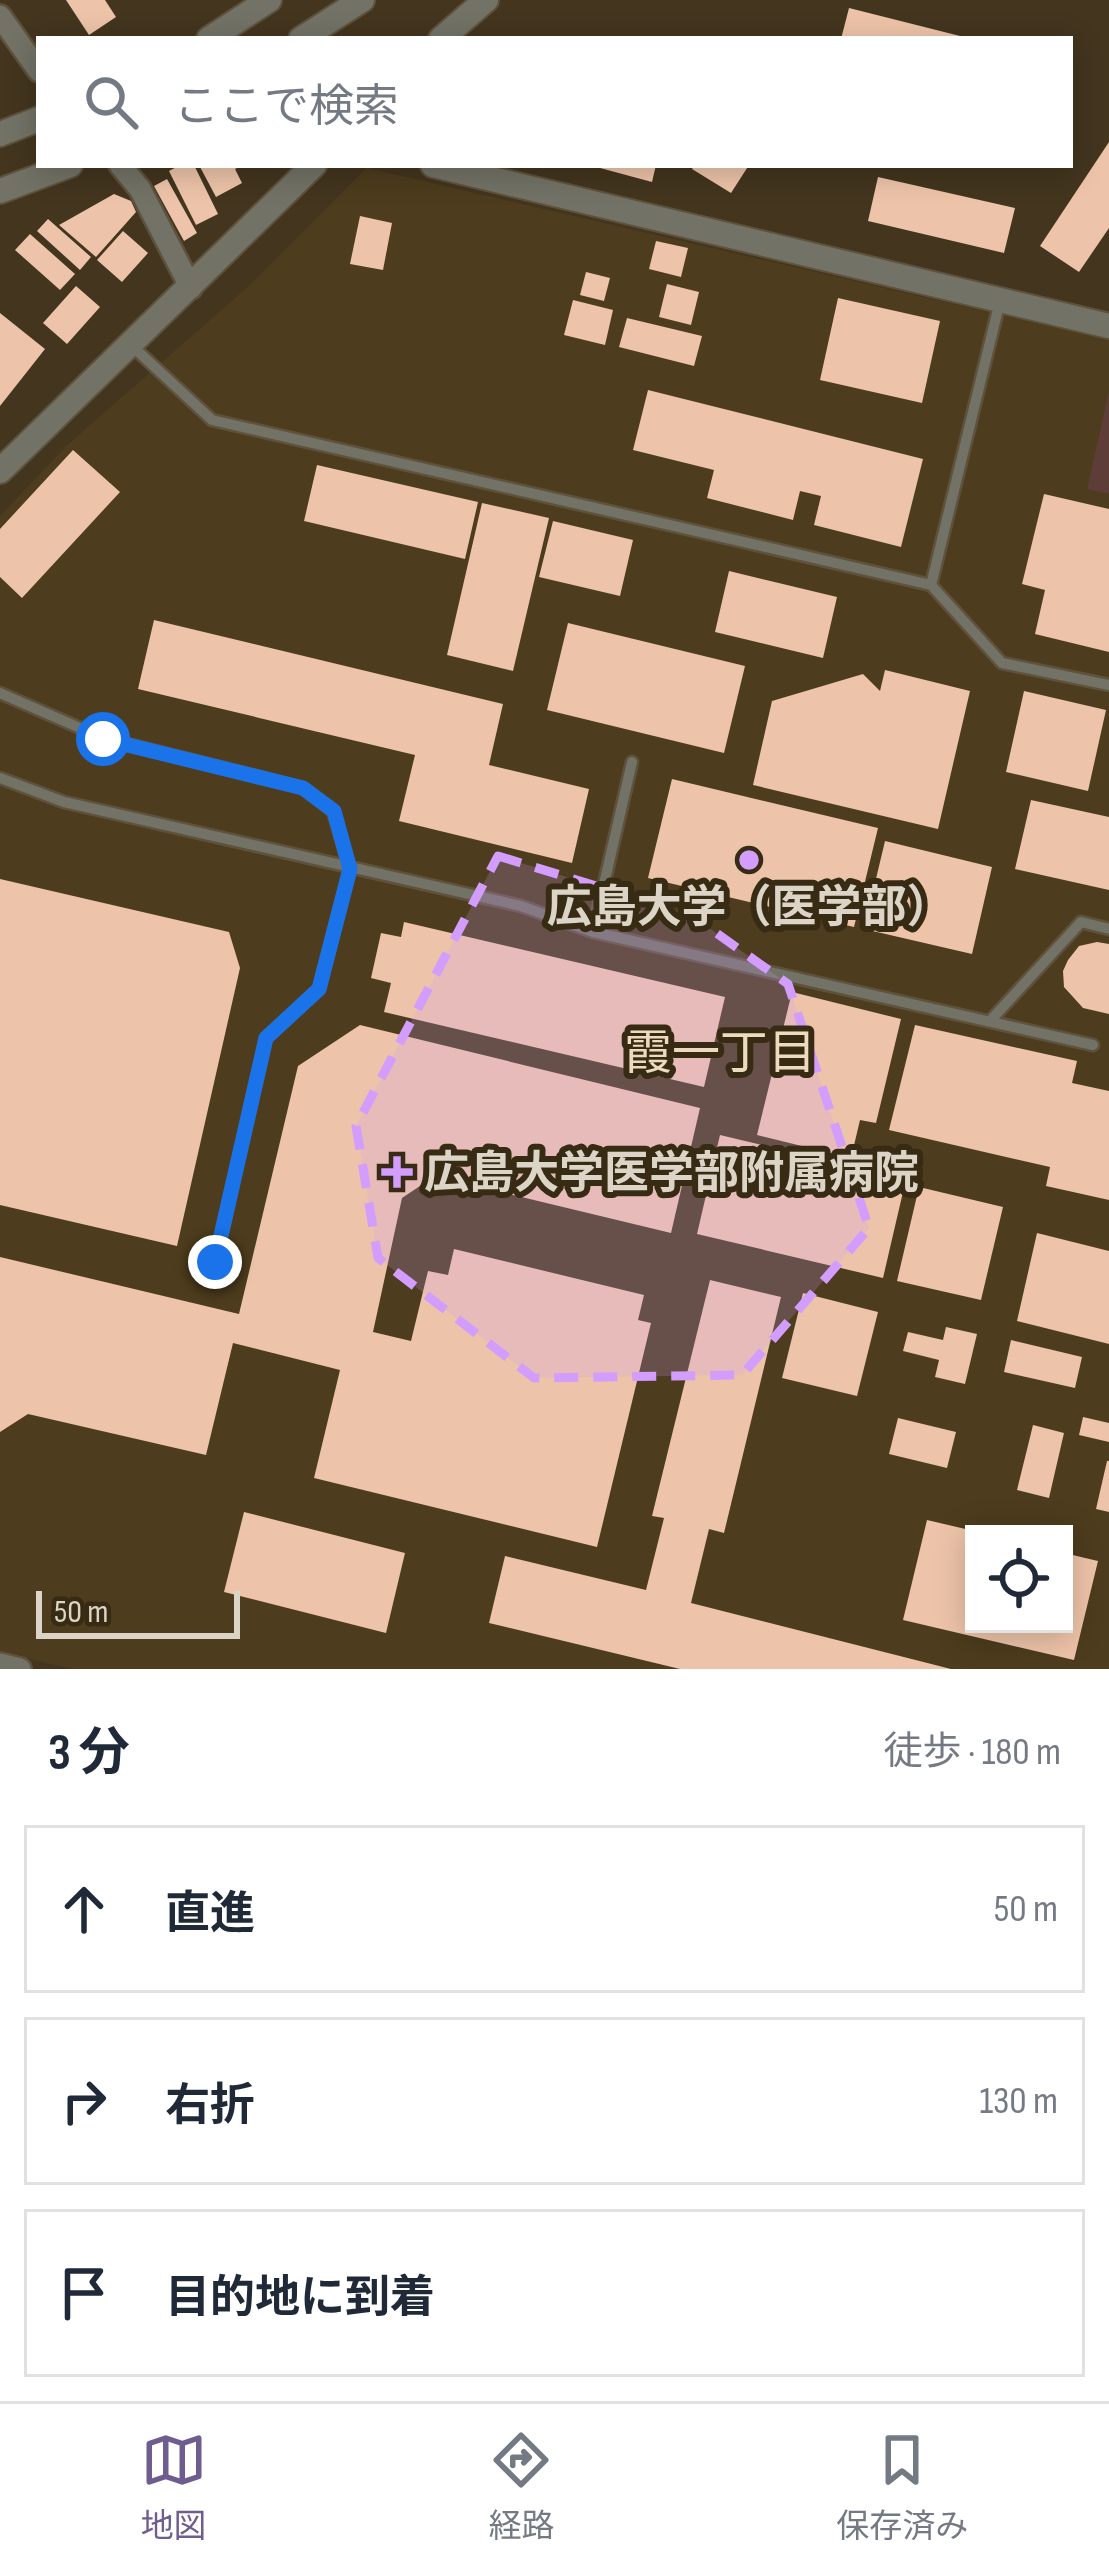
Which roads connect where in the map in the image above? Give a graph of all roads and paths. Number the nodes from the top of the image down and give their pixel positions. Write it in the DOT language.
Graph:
graph roads {
  1 [pos="269,0"];
  2 [pos="362,0"];
  3 [pos="486,0"];
  4 [pos="0,16"];
  5 [pos="214,36"];
  6 [pos="306,36"];
  7 [pos="444,36"];
  8 [pos="36,67"];
  9 [pos="36,120"];
  10 [pos="0,134"];
  11 [pos="62,168"];
  12 [pos="122,168"];
  13 [pos="311,168"];
  14 [pos="446,168"];
  15 [pos="0,191"];
  16 [pos="191,288"];
  17 [pos="1000,301"];
  18 [pos="1109,326"];
  19 [pos="129,343"];
  20 [pos="0,472"];
  21 [pos="931,585"];
  22 [pos="1109,685"];
  23 [pos="0,693"];
  24 [pos="632,762"];
  25 [pos="0,778"];
  26 [pos="350,869"];
  27 [pos="1109,929"];
  28 [pos="593,932"];
  29 [pos="990,1022"];
  30 [pos="1093,1045"];
  31 [pos="215,1262"];
  32 [pos="0,1664"];
  33 [pos="20,1669"];
  1 -- 5 [label="street"];
  2 -- 6 [label="street"];
  3 -- 7 [label="street"];
  4 -- 8 [label="street"];
  9 -- 10 [label="street"];
  11 -- 15 [label="street"];
  12 -- 16 [label="street"];
  13 -- 16 [label="street"];
  14 -- 17 [label="street"];
  16 -- 19 [label="street"];
  17 -- 18 [label="street"];
  17 -- 21 [label="lane"];
  19 -- 20 [label="street"];
  19 -- 21 [label="lane"];
  21 -- 22 [label="lane"];
  23 -- 26 [label="lane"];
  24 -- 28 [label="lane"];
  25 -- 26 [label="lane"];
  26 -- 28 [label="lane"];
  26 -- 31 [label="lane"];
  27 -- 29 [label="lane"];
  28 -- 29 [label="lane"];
  29 -- 30 [label="lane"];
  32 -- 33 [label="street"];
}
